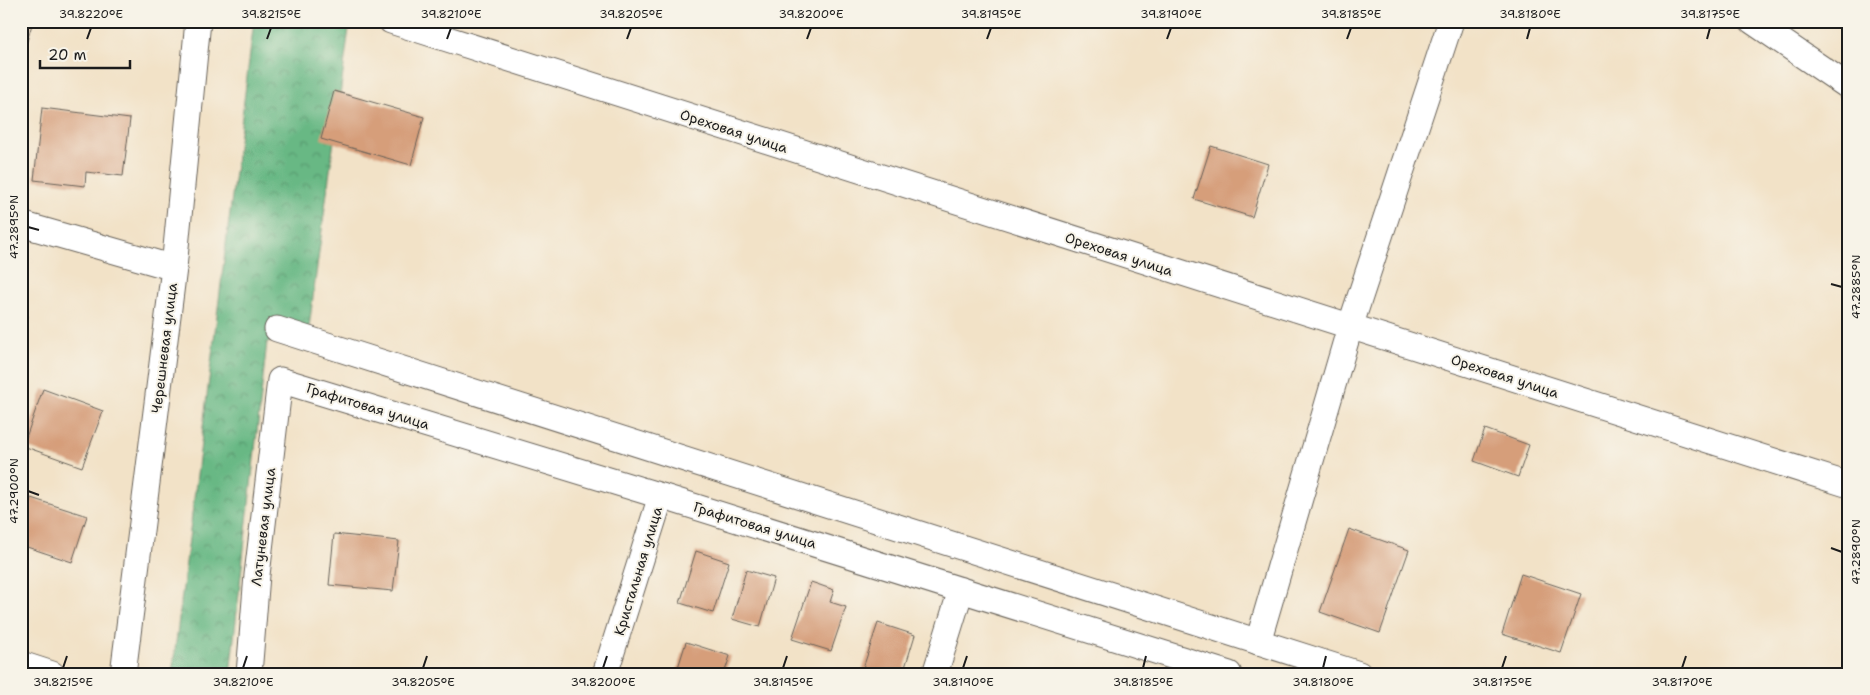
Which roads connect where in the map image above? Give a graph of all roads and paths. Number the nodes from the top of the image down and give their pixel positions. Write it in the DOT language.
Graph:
graph roads {
  1 [pos="198,21"];
  2 [pos="391,21"];
  3 [pos="1451,21"];
  4 [pos="1752,21"];
  5 [pos="1849,87"];
  6 [pos="21,224"];
  7 [pos="174,268"];
  8 [pos="1350,327"];
  9 [pos="277,329"];
  10 [pos="280,380"];
  11 [pos="1849,485"];
  12 [pos="661,496"];
  13 [pos="961,590"];
  14 [pos="1258,642"];
  15 [pos="21,664"];
  16 [pos="52,674"];
  17 [pos="123,674"];
  18 [pos="249,674"];
  19 [pos="605,674"];
  20 [pos="935,674"];
  21 [pos="1229,674"];
  22 [pos="1359,674"];
  1 -- 7 [label="street, Черешневая улица"];
  2 -- 8 [label="street, Ореховая улица"];
  3 -- 8 [label="street"];
  4 -- 5 [label="street"];
  6 -- 7 [label="street"];
  7 -- 17 [label="street, Черешневая улица"];
  8 -- 11 [label="street, Ореховая улица"];
  8 -- 14 [label="street"];
  9 -- 14 [label="street"];
  10 -- 12 [label="street, Графитовая улица"];
  10 -- 18 [label="street, Латуневая улица"];
  12 -- 13 [label="street, Графитовая улица"];
  12 -- 19 [label="street, Кристальная улица"];
  13 -- 20 [label="street"];
  13 -- 21 [label="street, Графитовая улица"];
  14 -- 22 [label="street"];
  15 -- 16 [label="street"];
}
